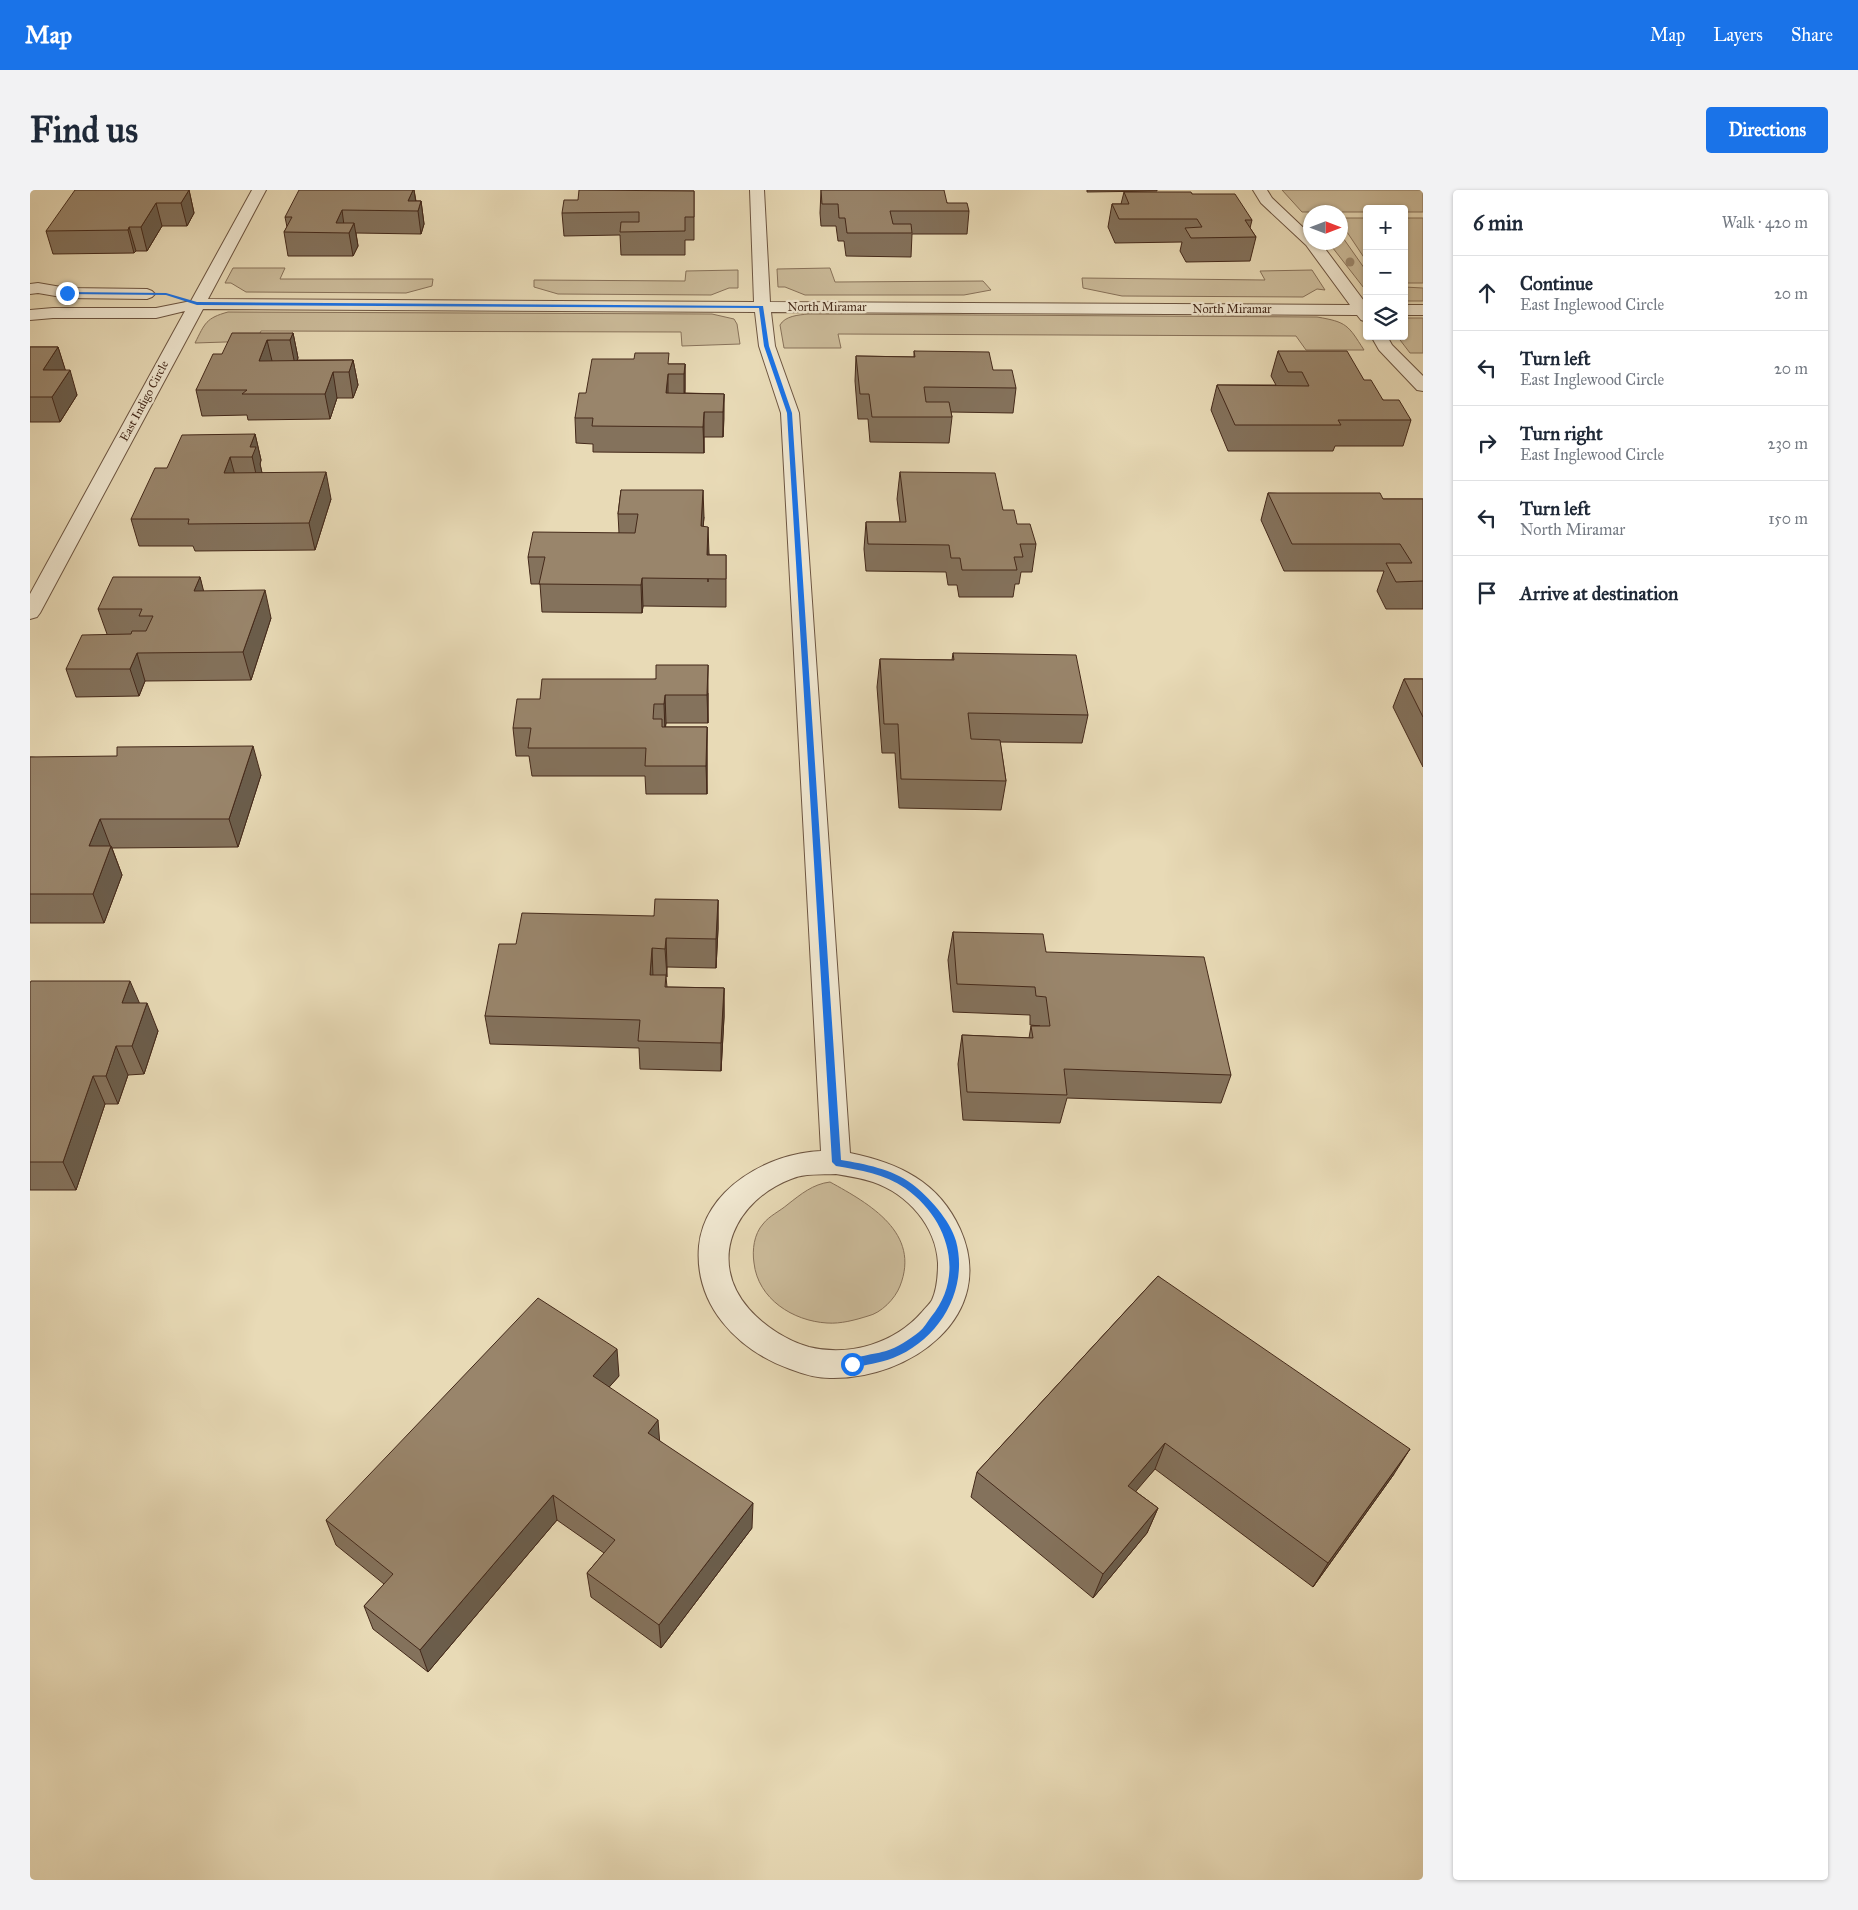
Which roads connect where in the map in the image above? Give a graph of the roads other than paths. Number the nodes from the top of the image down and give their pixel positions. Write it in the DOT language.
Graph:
graph roads {
  1 [pos="259,190"];
  2 [pos="757,190"];
  3 [pos="1260,190"];
  4 [pos="1303,235"];
  5 [pos="1317,250"];
  6 [pos="30,289"];
  7 [pos="67,293"];
  8 [pos="197,304"];
  9 [pos="762,307"];
  10 [pos="1363,309"];
  11 [pos="1408,310"];
  12 [pos="1423,310"];
  13 [pos="1363,312"];
  14 [pos="53,313"];
  15 [pos="30,315"];
  16 [pos="1381,340"];
  17 [pos="1423,386"];
  18 [pos="30,613"];
  19 [pos="836,1162"];
  1 -- 8 [label="street, East Indigo Circle"];
  2 -- 9 [label="street"];
  3 -- 4 [label="street"];
  5 -- 10 [label="street"];
  6 -- 7 [label="street, North Miramar"];
  7 -- 8 [label="street, North Miramar"];
  7 -- 14 [label="street"];
  8 -- 9 [label="street, North Miramar"];
  8 -- 14 [label="street, North Miramar"];
  8 -- 18 [label="street, East Indigo Circle"];
  9 -- 13 [label="street, North Miramar"];
  9 -- 19 [label="street"];
  11 -- 12 [label="street"];
  14 -- 15 [label="street, North Miramar"];
  16 -- 17 [label="street"];
  19 -- 19 [label="street"];
}
